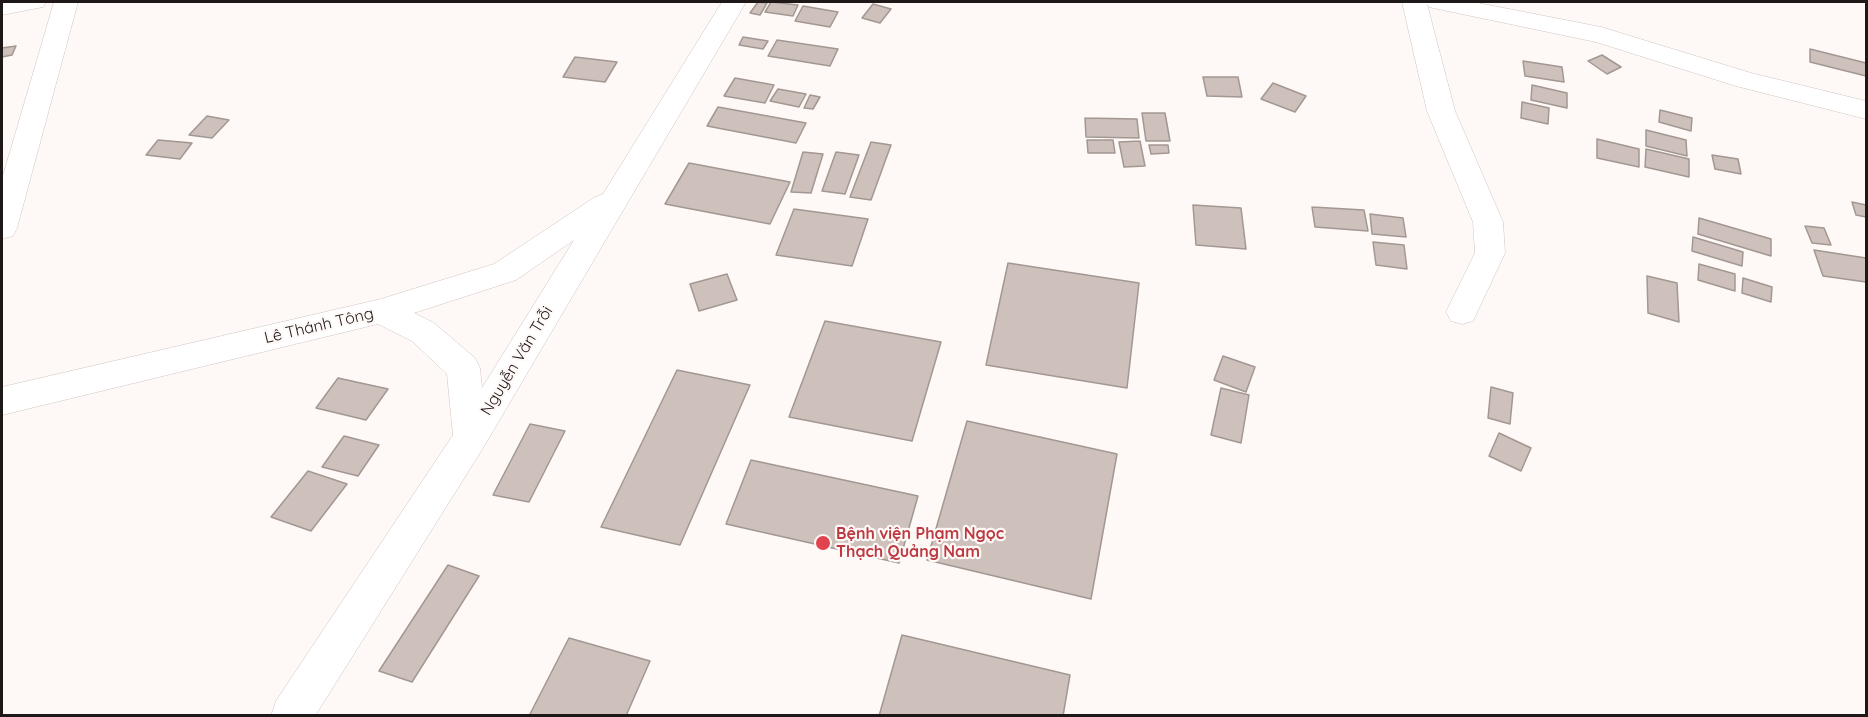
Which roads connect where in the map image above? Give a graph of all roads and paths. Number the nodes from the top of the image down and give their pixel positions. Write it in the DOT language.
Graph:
graph roads {
  1 [pos="34,2"];
  2 [pos="66,2"];
  3 [pos="734,2"];
  4 [pos="1414,2"];
  5 [pos="1438,2"];
  6 [pos="2,7"];
  7 [pos="1866,110"];
  8 [pos="10,169"];
  9 [pos="614,198"];
  10 [pos="2,228"];
  11 [pos="381,311"];
  12 [pos="1462,312"];
  13 [pos="2,401"];
  14 [pos="471,437"];
  15 [pos="291,716"];
  1 -- 6 [label="street"];
  2 -- 8 [label="street"];
  3 -- 9 [label="street, Nguyễn Văn Trỗi"];
  4 -- 12 [label="street"];
  5 -- 7 [label="street"];
  8 -- 10 [label="street"];
  9 -- 11 [label="street, Lê Thánh Tông"];
  9 -- 14 [label="street, Nguyễn Văn Trỗi"];
  11 -- 13 [label="street, Lê Thánh Tông"];
  11 -- 14 [label="street"];
  14 -- 15 [label="street, Nguyễn Văn Trỗi"];
}
